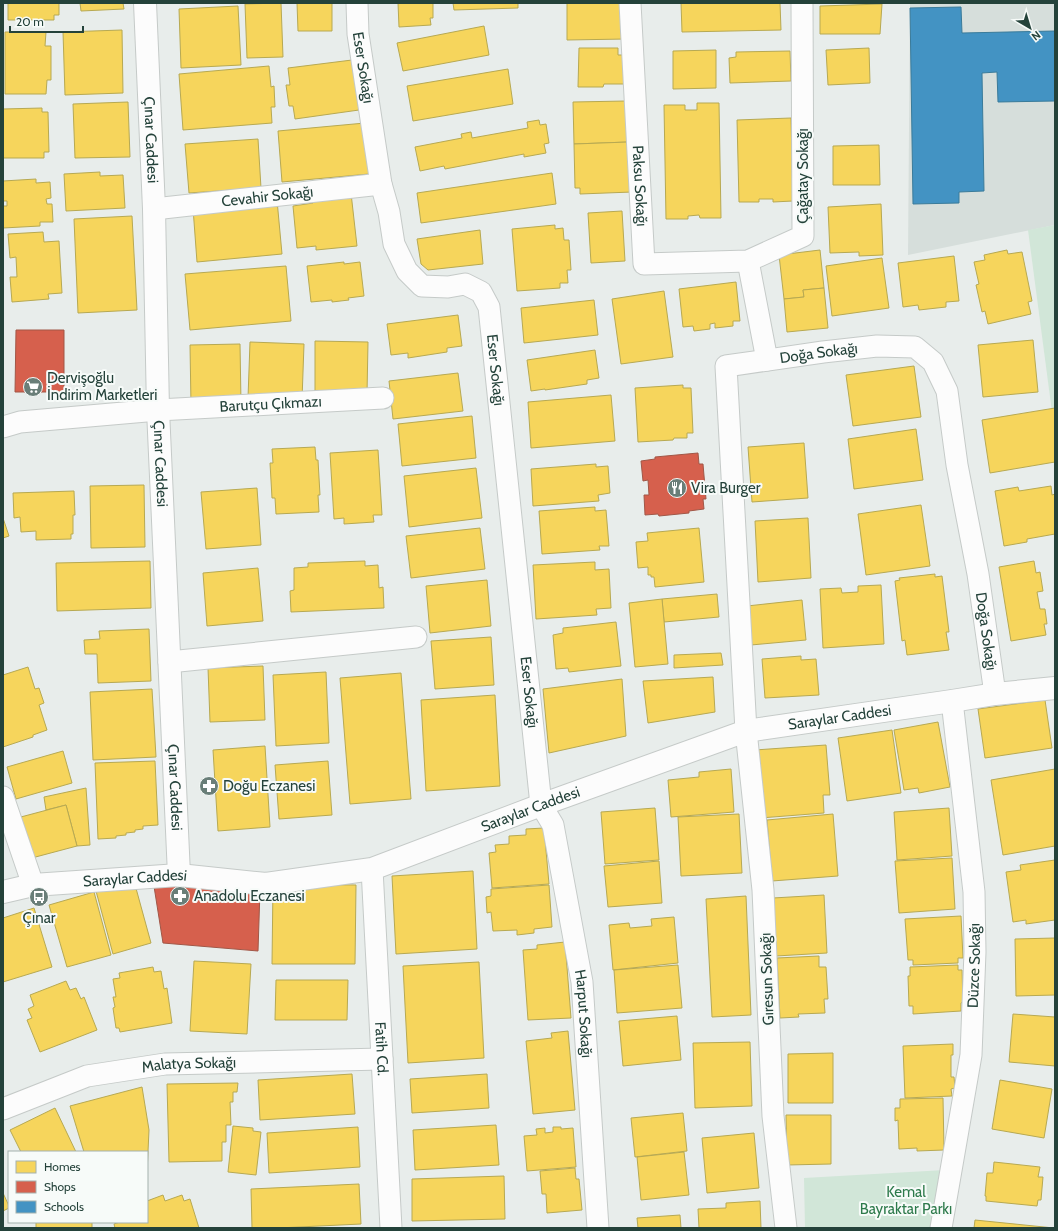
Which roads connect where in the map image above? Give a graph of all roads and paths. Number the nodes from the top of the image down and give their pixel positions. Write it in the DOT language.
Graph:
graph roads {
  1 [pos="145,3"];
  2 [pos="357,3"];
  3 [pos="630,3"];
  4 [pos="802,3"];
  5 [pos="381,184"];
  6 [pos="154,209"];
  7 [pos="748,261"];
  8 [pos="767,360"];
  9 [pos="383,398"];
  10 [pos="158,410"];
  11 [pos="3,427"];
  12 [pos="416,636"];
  13 [pos="169,662"];
  14 [pos="1055,688"];
  15 [pos="995,694"];
  16 [pos="952,701"];
  17 [pos="746,731"];
  18 [pos="3,797"];
  19 [pos="541,805"];
  20 [pos="372,869"];
  21 [pos="179,875"];
  22 [pos="33,885"];
  23 [pos="3,892"];
  24 [pos="382,1059"];
  25 [pos="3,1109"];
  26 [pos="391,1228"];
  27 [pos="598,1228"];
  28 [pos="786,1228"];
  29 [pos="941,1228"];
  1 -- 6 [label="street, Çınar Caddesi"];
  2 -- 5 [label="street, Eser Sokağı"];
  3 -- 7 [label="street, Paksu Sokağı"];
  4 -- 7 [label="street, Çağatay Sokağı"];
  5 -- 6 [label="street, Cevahir Sokağı"];
  5 -- 19 [label="street, Eser Sokağı"];
  6 -- 10 [label="street, Çınar Caddesi"];
  7 -- 8 [label="street"];
  8 -- 15 [label="street, Doğa Sokağı"];
  8 -- 17 [label="street, Doğa Sokağı"];
  9 -- 10 [label="street, Barutçu Çıkmazı"];
  10 -- 11 [label="street, Barutçu Çıkmazı"];
  10 -- 13 [label="street, Çınar Caddesi"];
  12 -- 13 [label="street"];
  13 -- 21 [label="street, Çınar Caddesi"];
  14 -- 15 [label="street, Saraylar Caddesi"];
  15 -- 16 [label="street, Saraylar Caddesi"];
  16 -- 17 [label="street, Saraylar Caddesi"];
  16 -- 29 [label="street, Düzce Sokağı"];
  17 -- 19 [label="street, Saraylar Caddesi"];
  17 -- 28 [label="street, Gıresun Sokağı"];
  18 -- 22 [label="street"];
  19 -- 20 [label="street, Saraylar Caddesi"];
  19 -- 27 [label="street, Harput Sokağı"];
  20 -- 21 [label="street, Saraylar Caddesi"];
  20 -- 24 [label="street, Fatih Cd."];
  21 -- 22 [label="street, Saraylar Caddesi"];
  22 -- 23 [label="street, Saraylar Caddesi"];
  24 -- 25 [label="street, Malatya Sokağı"];
  24 -- 26 [label="street, Fatih Cd."];
}
